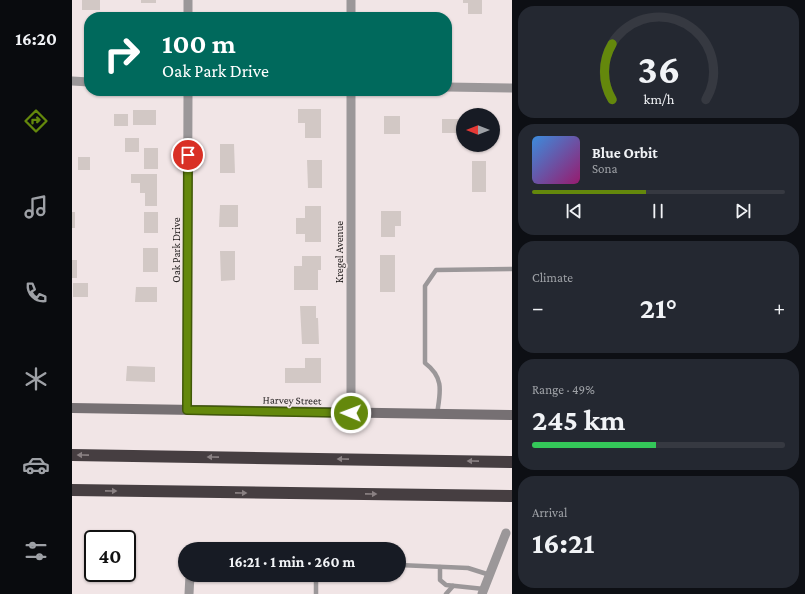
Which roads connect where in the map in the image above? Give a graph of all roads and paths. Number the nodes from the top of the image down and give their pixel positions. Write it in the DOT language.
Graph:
graph roads {
  1 [pos="188,0"];
  2 [pos="351,0"];
  3 [pos="188,12"];
  4 [pos="351,12"];
  5 [pos="72,81"];
  6 [pos="84,82"];
  7 [pos="452,87"];
  8 [pos="512,88"];
  9 [pos="188,96"];
  10 [pos="351,96"];
  11 [pos="512,269"];
  12 [pos="72,408"];
  13 [pos="187,410"];
  14 [pos="351,413"];
  15 [pos="437,414"];
  16 [pos="512,415"];
  17 [pos="72,455"];
  18 [pos="512,462"];
  19 [pos="72,490"];
  20 [pos="512,496"];
  21 [pos="506,533"];
  22 [pos="406,565"];
  23 [pos="440,567"];
  24 [pos="490,575"];
  25 [pos="190,582"];
  26 [pos="316,582"];
  27 [pos="453,586"];
  28 [pos="483,592"];
  29 [pos="190,594"];
  30 [pos="316,594"];
  31 [pos="446,594"];
  1 -- 3 [label="street"];
  2 -- 4 [label="street"];
  5 -- 6 [label="street"];
  7 -- 8 [label="street"];
  9 -- 13 [label="street, Oak Park Drive"];
  10 -- 14 [label="street, Kregel Avenue"];
  11 -- 15 [label="lane"];
  12 -- 13 [label="street, Harvey Street"];
  13 -- 14 [label="street, Harvey Street"];
  14 -- 15 [label="street, Harvey Street"];
  15 -- 16 [label="street, Harvey Street"];
  18 -- 17 [label="highway, one-way"];
  19 -- 20 [label="highway, one-way"];
  21 -- 24 [label="street"];
  22 -- 23 [label="lane"];
  23 -- 24 [label="lane"];
  23 -- 27 [label="lane"];
  24 -- 28 [label="street"];
  25 -- 29 [label="street"];
  26 -- 30 [label="lane"];
  27 -- 28 [label="lane"];
  27 -- 31 [label="lane"];
}
